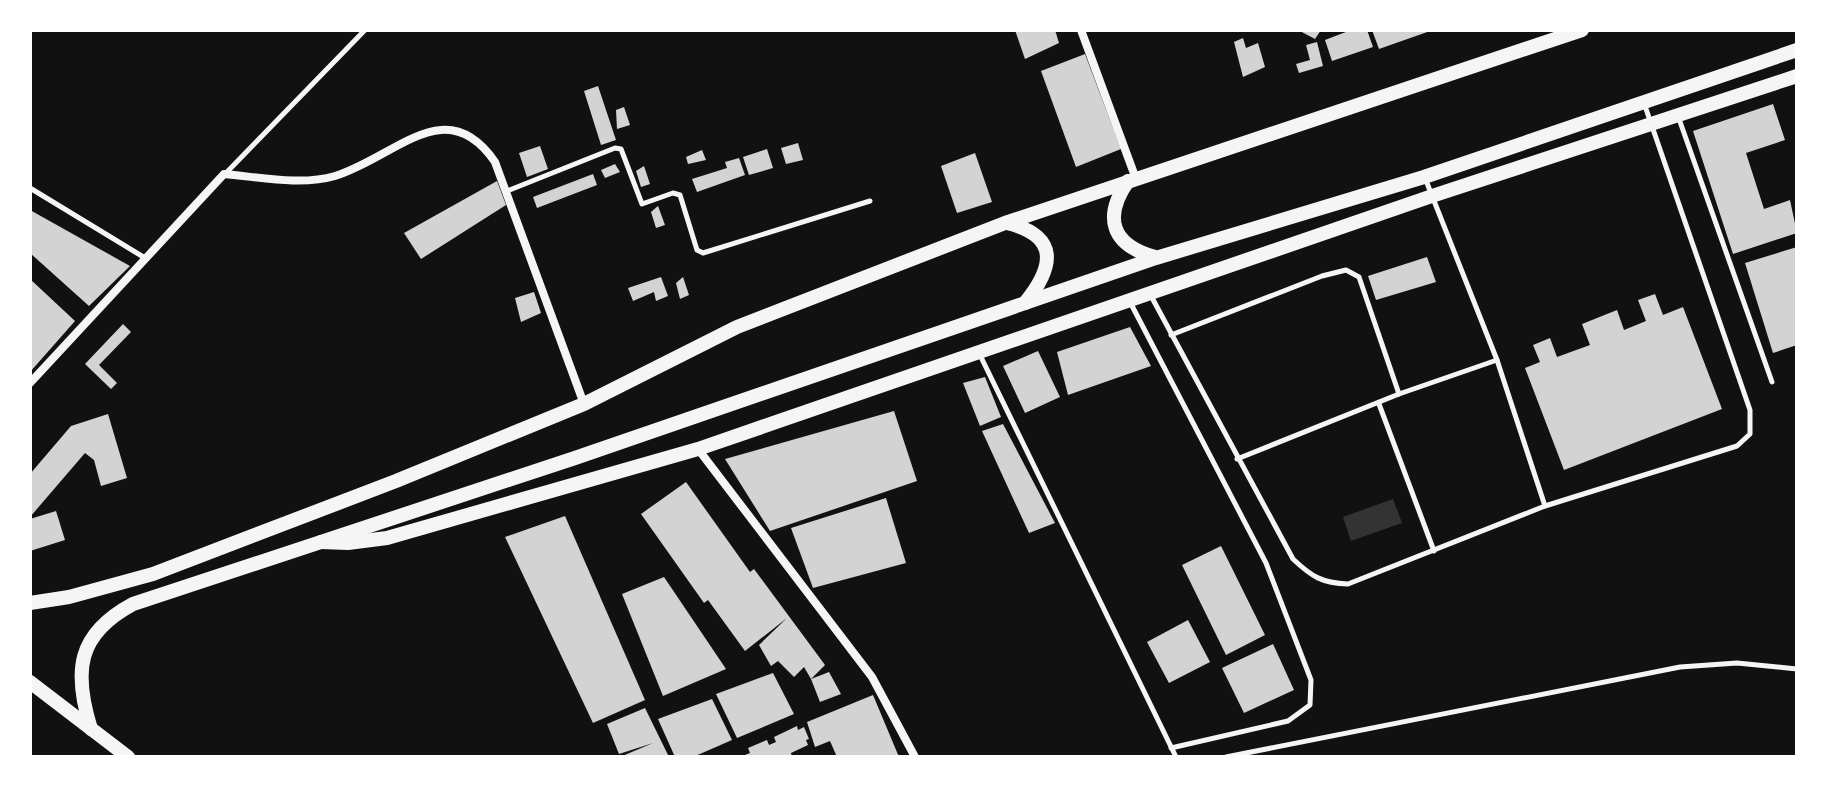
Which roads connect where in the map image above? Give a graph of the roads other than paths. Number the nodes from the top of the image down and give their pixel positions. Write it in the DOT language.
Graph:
graph roads {
  1 [pos="365,30"];
  2 [pos="1081,30"];
  3 [pos="1582,30"];
  4 [pos="1565,33"];
  5 [pos="1797,50"];
  6 [pos="1797,76"];
  7 [pos="1643,100"];
  8 [pos="1678,115"];
  9 [pos="1650,124"];
  10 [pos="224,174"];
  11 [pos="1424,177"];
  12 [pos="1132,180"];
  13 [pos="30,188"];
  14 [pos="507,191"];
  15 [pos="1432,196"];
  16 [pos="870,201"];
  17 [pos="1005,223"];
  18 [pos="146,258"];
  19 [pos="1156,258"];
  20 [pos="1149,294"];
  21 [pos="1129,301"];
  22 [pos="1025,304"];
  23 [pos="1171,335"];
  24 [pos="979,352"];
  25 [pos="1497,360"];
  26 [pos="1772,382"];
  27 [pos="30,383"];
  28 [pos="1399,394"];
  29 [pos="584,404"];
  30 [pos="1379,404"];
  31 [pos="698,449"];
  32 [pos="1237,459"];
  33 [pos="1545,506"];
  34 [pos="317,542"];
  35 [pos="1434,551"];
  36 [pos="30,603"];
  37 [pos="1797,669"];
  38 [pos="30,682"];
  39 [pos="91,729"];
  40 [pos="1171,748"];
  41 [pos="128,757"];
  42 [pos="915,757"];
  43 [pos="1176,757"];
  44 [pos="1226,757"];
  1 -- 10 [label="lane"];
  2 -- 12 [label="street"];
  3 -- 4 [label="main road"];
  4 -- 12 [label="main road"];
  5 -- 7 [label="main road"];
  6 -- 8 [label="main road"];
  7 -- 9 [label="lane"];
  7 -- 11 [label="main road"];
  8 -- 9 [label="main road"];
  8 -- 26 [label="lane"];
  9 -- 15 [label="main road"];
  9 -- 33 [label="lane"];
  10 -- 14 [label="street"];
  10 -- 18 [label="street"];
  11 -- 15 [label="lane"];
  11 -- 19 [label="main road"];
  12 -- 17 [label="main road"];
  12 -- 19 [label="main road"];
  13 -- 18 [label="lane"];
  14 -- 16 [label="lane"];
  14 -- 29 [label="street"];
  15 -- 20 [label="main road"];
  15 -- 25 [label="lane"];
  17 -- 22 [label="main road"];
  17 -- 29 [label="main road"];
  18 -- 27 [label="street"];
  19 -- 22 [label="main road"];
  20 -- 21 [label="main road"];
  20 -- 23 [label="lane"];
  21 -- 24 [label="main road"];
  21 -- 40 [label="lane"];
  22 -- 34 [label="main road"];
  23 -- 28 [label="lane"];
  23 -- 32 [label="lane"];
  24 -- 31 [label="main road"];
  24 -- 40 [label="lane"];
  25 -- 28 [label="lane"];
  25 -- 33 [label="lane"];
  28 -- 30 [label="lane"];
  29 -- 36 [label="main road"];
  30 -- 32 [label="lane"];
  30 -- 35 [label="lane"];
  31 -- 34 [label="main road"];
  31 -- 42 [label="street"];
  32 -- 35 [label="lane"];
  33 -- 35 [label="lane"];
  34 -- 39 [label="main road"];
  37 -- 44 [label="lane"];
  38 -- 39 [label="main road"];
  39 -- 41 [label="main road"];
  40 -- 43 [label="lane"];
}
